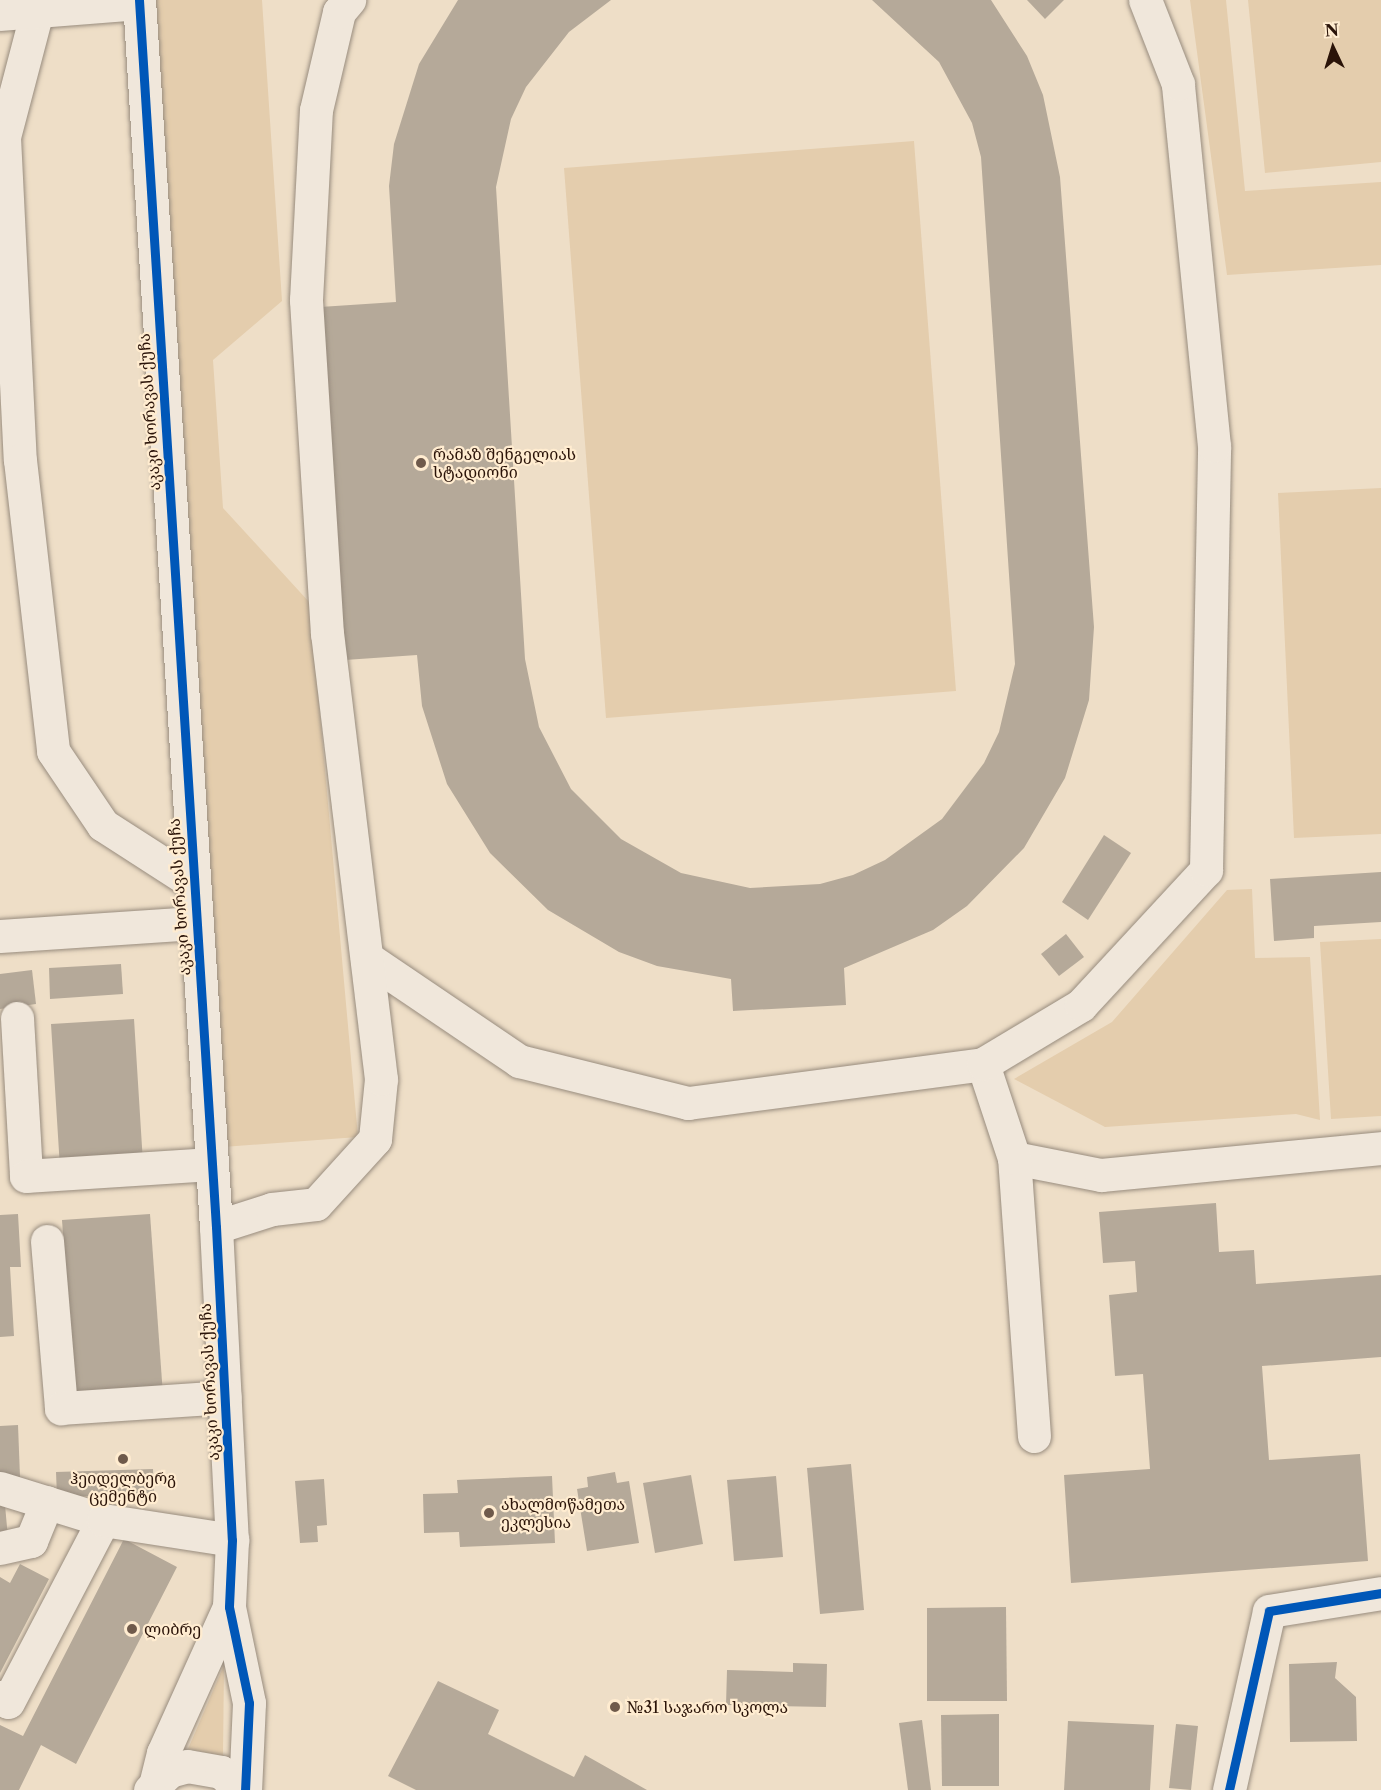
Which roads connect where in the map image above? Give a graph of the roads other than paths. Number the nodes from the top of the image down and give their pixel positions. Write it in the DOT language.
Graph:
graph roads {
  1 [pos="349,0"];
  2 [pos="1145,0"];
  3 [pos="139,2"];
  4 [pos="37,11"];
  5 [pos="0,14"];
  6 [pos="10,462"];
  7 [pos="193,883"];
  8 [pos="195,923"];
  9 [pos="0,936"];
  10 [pos="367,958"];
  11 [pos="18,1018"];
  12 [pos="983,1064"];
  13 [pos="1381,1148"];
  14 [pos="1014,1158"];
  15 [pos="212,1164"];
  16 [pos="216,1227"];
  17 [pos="47,1241"];
  18 [pos="225,1397"];
  19 [pos="1034,1436"];
  20 [pos="0,1488"];
  21 [pos="47,1502"];
  22 [pos="103,1520"];
  23 [pos="232,1540"];
  24 [pos="0,1548"];
  25 [pos="1381,1593"];
  26 [pos="229,1607"];
  27 [pos="0,1698"];
  28 [pos="153,1786"];
  29 [pos="240,1790"];
  30 [pos="245,1790"];
  31 [pos="1229,1790"];
  1 -- 10 [label="street"];
  2 -- 12 [label="street"];
  3 -- 4 [label="street"];
  3 -- 7 [label="street, აკაკი ხორავას ქუჩა"];
  4 -- 5 [label="street"];
  4 -- 6 [label="street"];
  6 -- 7 [label="street"];
  7 -- 8 [label="street, აკაკი ხორავას ქუჩა"];
  8 -- 9 [label="street"];
  8 -- 15 [label="street, აკაკი ხორავას ქუჩა"];
  10 -- 12 [label="street"];
  10 -- 16 [label="street"];
  11 -- 15 [label="street"];
  12 -- 14 [label="street"];
  13 -- 14 [label="street"];
  14 -- 19 [label="street"];
  15 -- 16 [label="street, აკაკი ხორავას ქუჩა"];
  16 -- 18 [label="street, აკაკი ხორავას ქუჩა"];
  17 -- 18 [label="street"];
  18 -- 23 [label="street, აკაკი ხორავას ქუჩა"];
  20 -- 21 [label="street"];
  21 -- 22 [label="street"];
  21 -- 24 [label="street"];
  22 -- 23 [label="street"];
  22 -- 27 [label="street"];
  23 -- 26 [label="street, აკაკი ხორავას ქუჩა"];
  25 -- 31 [label="street"];
  26 -- 28 [label="street"];
  26 -- 30 [label="street, აკაკი ხორავას ქუჩა"];
  28 -- 29 [label="street"];
}
